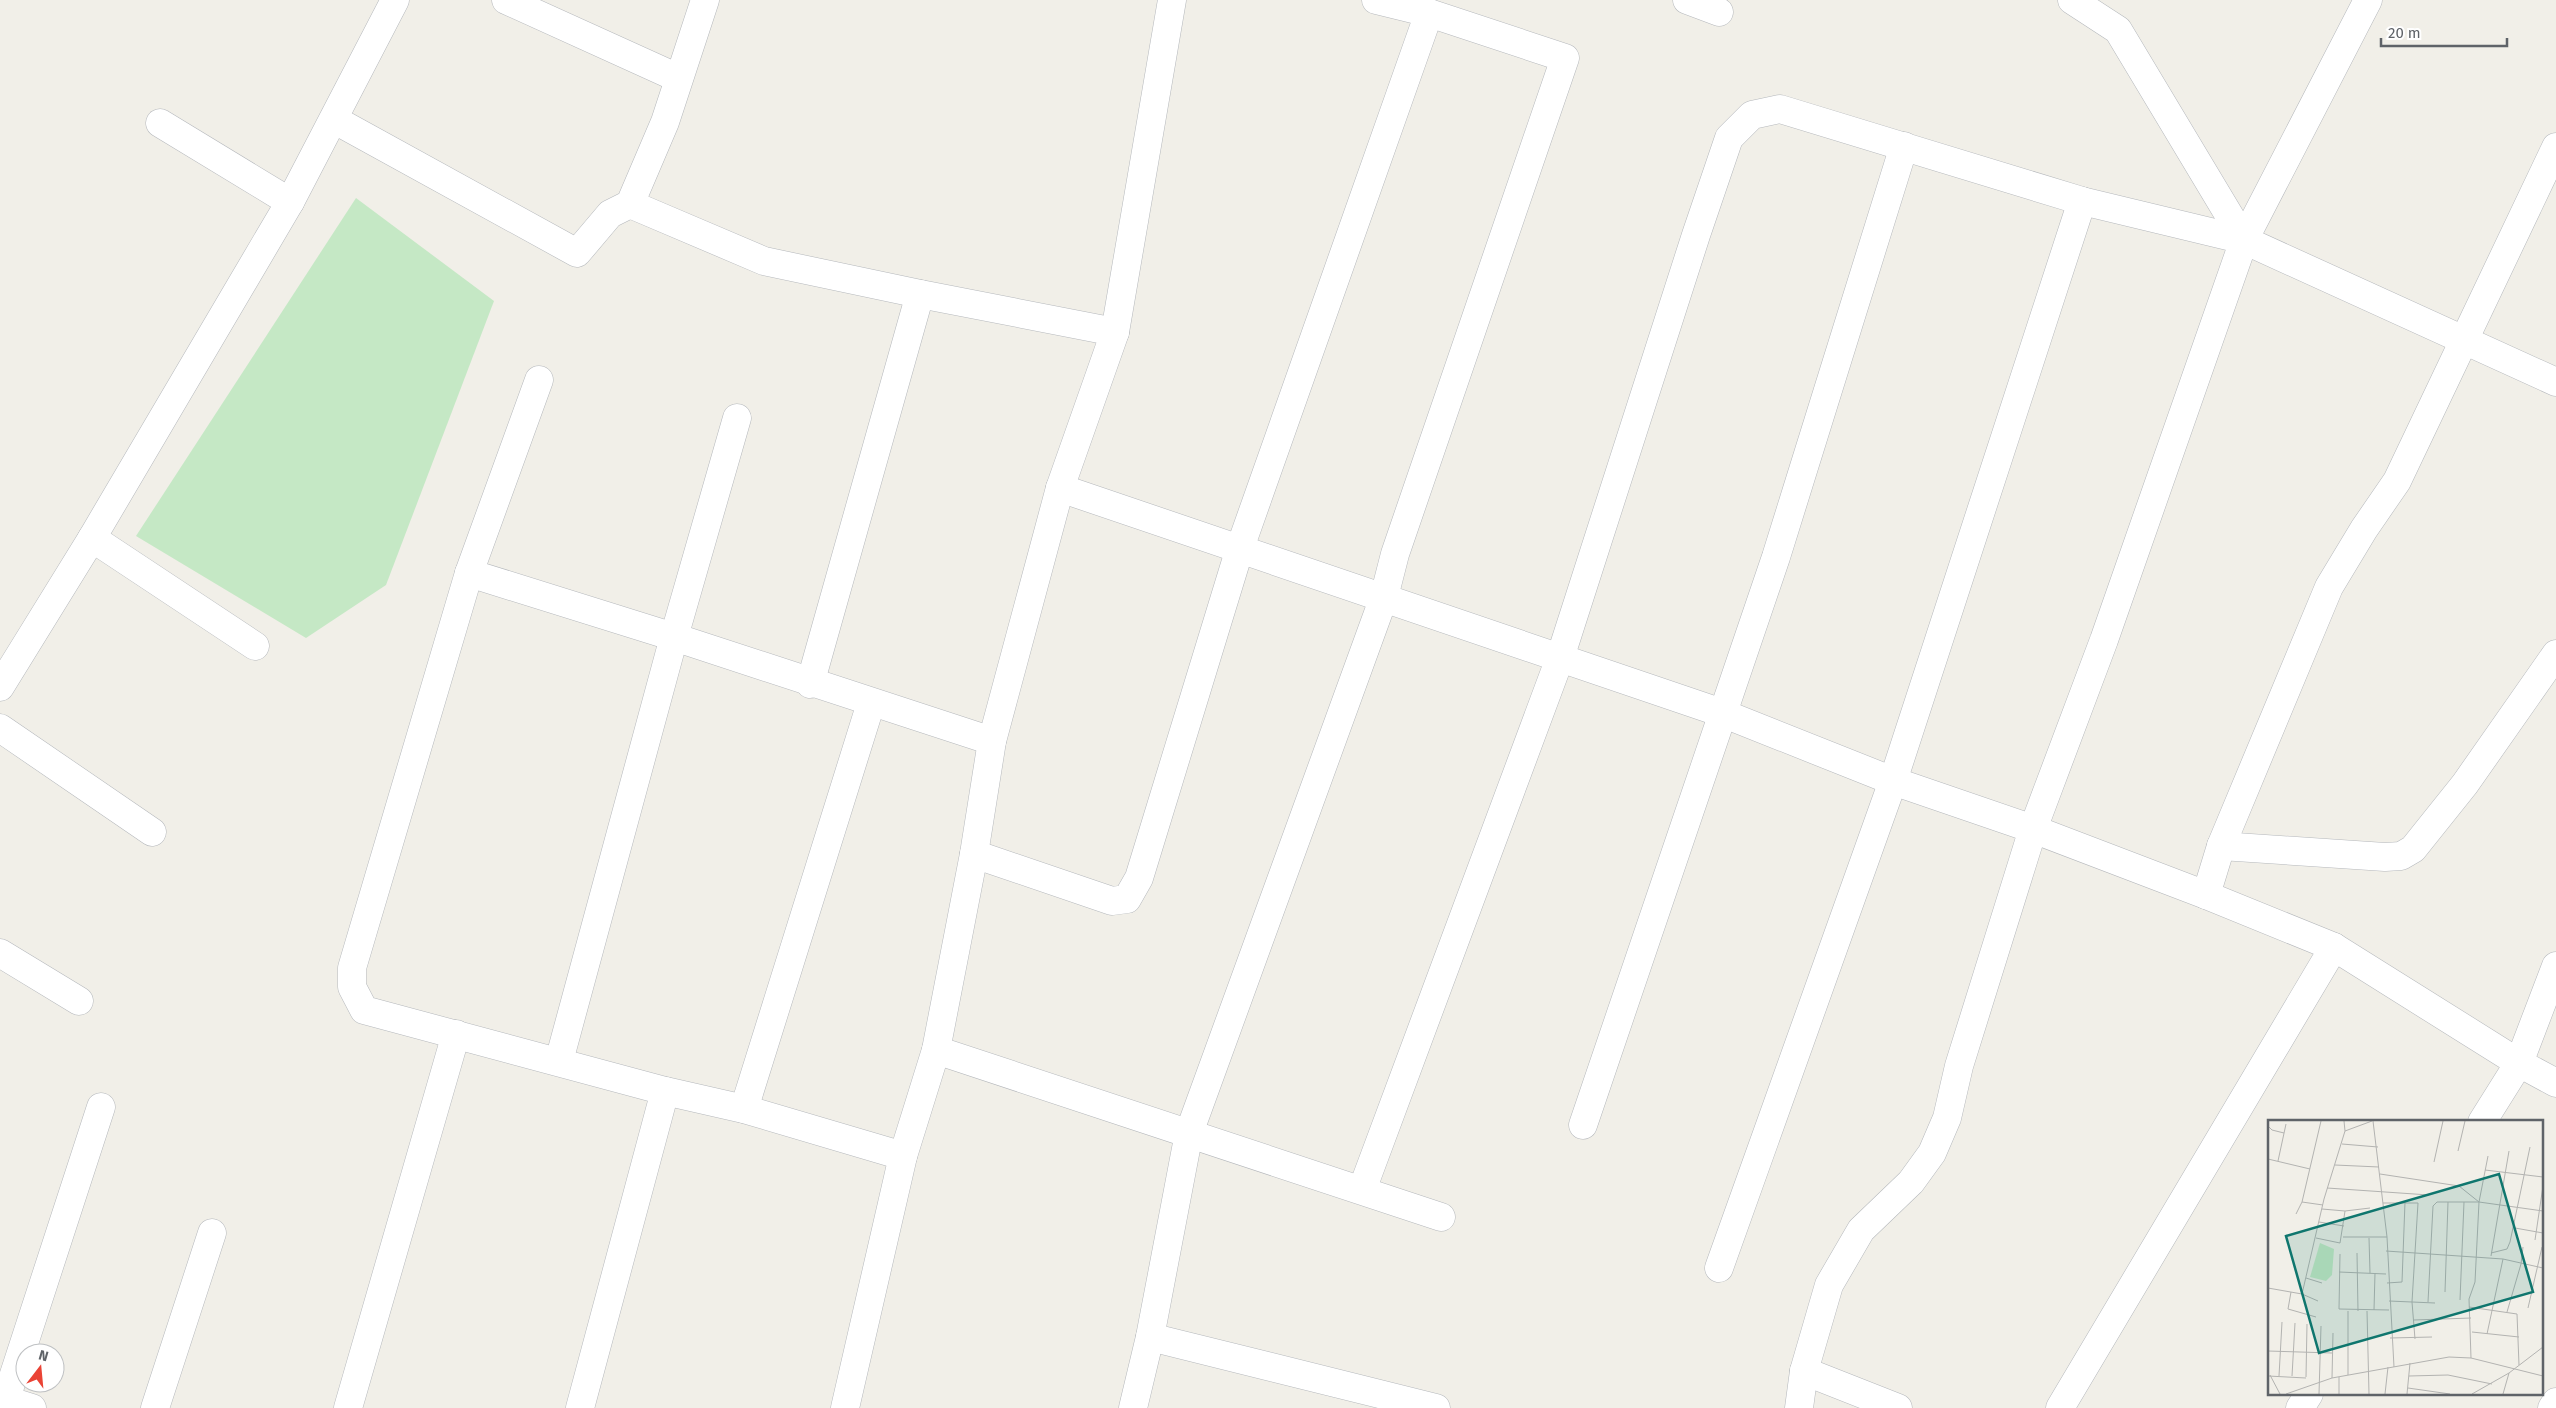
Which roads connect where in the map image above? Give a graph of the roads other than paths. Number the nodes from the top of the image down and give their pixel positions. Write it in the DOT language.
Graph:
graph roads {
  1 [pos="396,0"];
  2 [pos="506,0"];
  3 [pos="705,0"];
  4 [pos="1172,0"];
  5 [pos="1376,0"];
  6 [pos="1687,0"];
  7 [pos="2072,0"];
  8 [pos="2368,0"];
  9 [pos="1719,12"];
  10 [pos="1429,13"];
  11 [pos="678,78"];
  12 [pos="335,120"];
  13 [pos="160,123"];
  14 [pos="1904,146"];
  15 [pos="2556,147"];
  16 [pos="2082,200"];
  17 [pos="290,202"];
  18 [pos="630,204"];
  19 [pos="2244,240"];
  20 [pos="920,294"];
  21 [pos="1115,332"];
  22 [pos="2466,340"];
  23 [pos="539,380"];
  24 [pos="2556,382"];
  25 [pos="737,418"];
  26 [pos="1060,488"];
  27 [pos="92,538"];
  28 [pos="1240,548"];
  29 [pos="470,574"];
  30 [pos="1384,597"];
  31 [pos="674,637"];
  32 [pos="255,646"];
  33 [pos="2556,654"];
  34 [pos="1560,658"];
  35 [pos="810,684"];
  36 [pos="0,687"];
  37 [pos="871,703"];
  38 [pos="1722,713"];
  39 [pos="0,728"];
  40 [pos="992,742"];
  41 [pos="1893,781"];
  42 [pos="2033,829"];
  43 [pos="152,832"];
  44 [pos="2221,846"];
  45 [pos="974,854"];
  46 [pos="2206,895"];
  47 [pos="2334,947"];
  48 [pos="0,953"];
  49 [pos="2556,966"];
  50 [pos="79,1001"];
  51 [pos="456,1034"];
  52 [pos="936,1050"];
  53 [pos="558,1061"];
  54 [pos="2519,1063"];
  55 [pos="2556,1083"];
  56 [pos="666,1091"];
  57 [pos="101,1107"];
  58 [pos="744,1109"];
  59 [pos="2483,1120"];
  60 [pos="1583,1125"];
  61 [pos="1189,1133"];
  62 [pos="903,1156"];
  63 [pos="1362,1190"];
  64 [pos="1441,1216"];
  65 [pos="212,1233"];
  66 [pos="1719,1268"];
  67 [pos="1150,1336"];
  68 [pos="1804,1371"];
  69 [pos="2308,1396"];
  70 [pos="3,1402"];
  71 [pos="2556,1402"];
  72 [pos="32,1408"];
  73 [pos="155,1408"];
  74 [pos="348,1408"];
  75 [pos="580,1408"];
  76 [pos="844,1408"];
  77 [pos="1133,1408"];
  78 [pos="1436,1408"];
  79 [pos="1799,1408"];
  80 [pos="1898,1408"];
  81 [pos="2060,1408"];
  82 [pos="2300,1408"];
  83 [pos="2552,1408"];
  1 -- 12 [label="street"];
  2 -- 11 [label="street"];
  3 -- 11 [label="street"];
  4 -- 21 [label="street"];
  5 -- 10 [label="street"];
  6 -- 9 [label="street"];
  7 -- 19 [label="street"];
  8 -- 19 [label="street"];
  10 -- 28 [label="street"];
  10 -- 30 [label="street"];
  11 -- 18 [label="street"];
  12 -- 17 [label="street"];
  12 -- 18 [label="street"];
  13 -- 17 [label="street"];
  14 -- 16 [label="street"];
  14 -- 34 [label="street"];
  14 -- 38 [label="street"];
  15 -- 22 [label="street"];
  16 -- 19 [label="street"];
  16 -- 41 [label="street"];
  17 -- 27 [label="street"];
  18 -- 20 [label="street"];
  19 -- 22 [label="street"];
  19 -- 42 [label="street"];
  20 -- 21 [label="street"];
  20 -- 35 [label="street"];
  21 -- 26 [label="street"];
  22 -- 24 [label="street"];
  22 -- 44 [label="street"];
  23 -- 29 [label="street"];
  25 -- 31 [label="street"];
  26 -- 28 [label="street"];
  26 -- 40 [label="street"];
  27 -- 32 [label="street"];
  27 -- 36 [label="street"];
  28 -- 30 [label="street"];
  28 -- 45 [label="street"];
  29 -- 31 [label="street"];
  29 -- 51 [label="street"];
  30 -- 34 [label="street"];
  30 -- 61 [label="street"];
  31 -- 35 [label="street"];
  31 -- 53 [label="street"];
  33 -- 44 [label="street"];
  34 -- 38 [label="street"];
  34 -- 63 [label="street"];
  35 -- 37 [label="street"];
  37 -- 40 [label="street"];
  37 -- 58 [label="street"];
  38 -- 41 [label="street"];
  38 -- 60 [label="street"];
  39 -- 43 [label="street"];
  40 -- 45 [label="street"];
  41 -- 42 [label="street"];
  41 -- 66 [label="street"];
  42 -- 46 [label="street"];
  42 -- 68 [label="street"];
  44 -- 46 [label="street"];
  45 -- 52 [label="street"];
  46 -- 47 [label="street"];
  47 -- 54 [label="street"];
  47 -- 81 [label="street"];
  48 -- 50 [label="street"];
  49 -- 54 [label="street"];
  51 -- 53 [label="street"];
  51 -- 74 [label="street"];
  52 -- 61 [label="street"];
  52 -- 62 [label="street"];
  53 -- 56 [label="street"];
  54 -- 55 [label="street"];
  54 -- 59 [label="street"];
  56 -- 58 [label="street"];
  56 -- 75 [label="street"];
  57 -- 70 [label="street"];
  58 -- 62 [label="street"];
  61 -- 63 [label="street"];
  61 -- 67 [label="street"];
  62 -- 76 [label="street"];
  63 -- 64 [label="street"];
  65 -- 73 [label="street"];
  67 -- 77 [label="street"];
  67 -- 78 [label="street"];
  68 -- 79 [label="street"];
  68 -- 80 [label="street"];
  69 -- 82 [label="street"];
  70 -- 72 [label="street"];
  71 -- 83 [label="street"];
}
